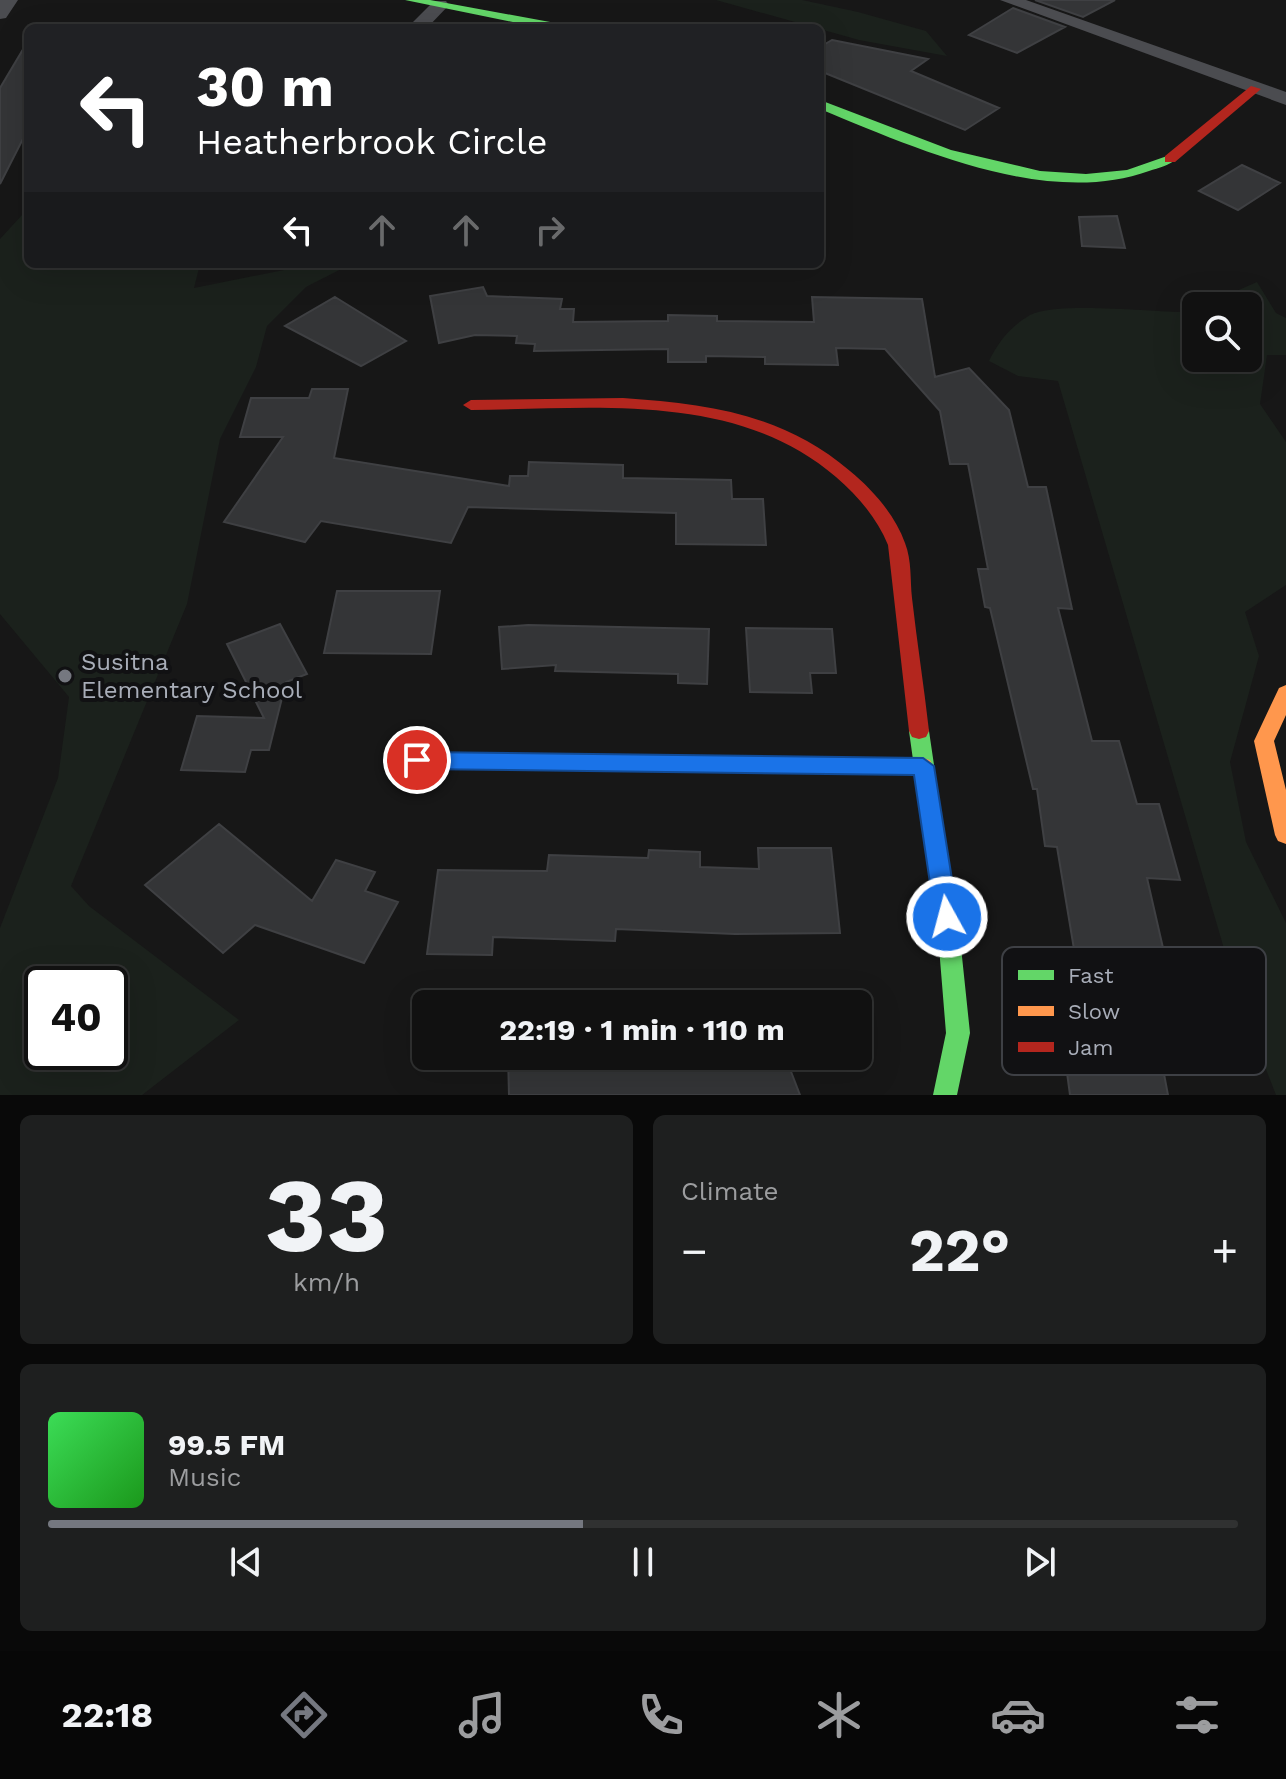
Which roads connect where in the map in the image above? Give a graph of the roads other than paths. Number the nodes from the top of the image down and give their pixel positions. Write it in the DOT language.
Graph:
graph roads {
  1 [pos="9,0"];
  2 [pos="411,0"];
  3 [pos="1009,0"];
  4 [pos="440,5"];
  5 [pos="0,14"];
  6 [pos="420,24"];
  7 [pos="540,24"];
  8 [pos="1255,89"];
  9 [pos="1286,99"];
  10 [pos="824,106"];
  11 [pos="471,405"];
  12 [pos="1286,693"];
  13 [pos="417,760"];
  14 [pos="923,766"];
  15 [pos="1286,835"];
  16 [pos="945,1095"];
  1 -- 5 [label="street"];
  2 -- 4 [label="street"];
  3 -- 8 [label="street"];
  4 -- 6 [label="street"];
  4 -- 7 [label="street"];
  8 -- 9 [label="street"];
  8 -- 10 [label="street"];
  11 -- 14 [label="street"];
  12 -- 15 [label="street"];
  13 -- 14 [label="street"];
  14 -- 16 [label="street"];
}
